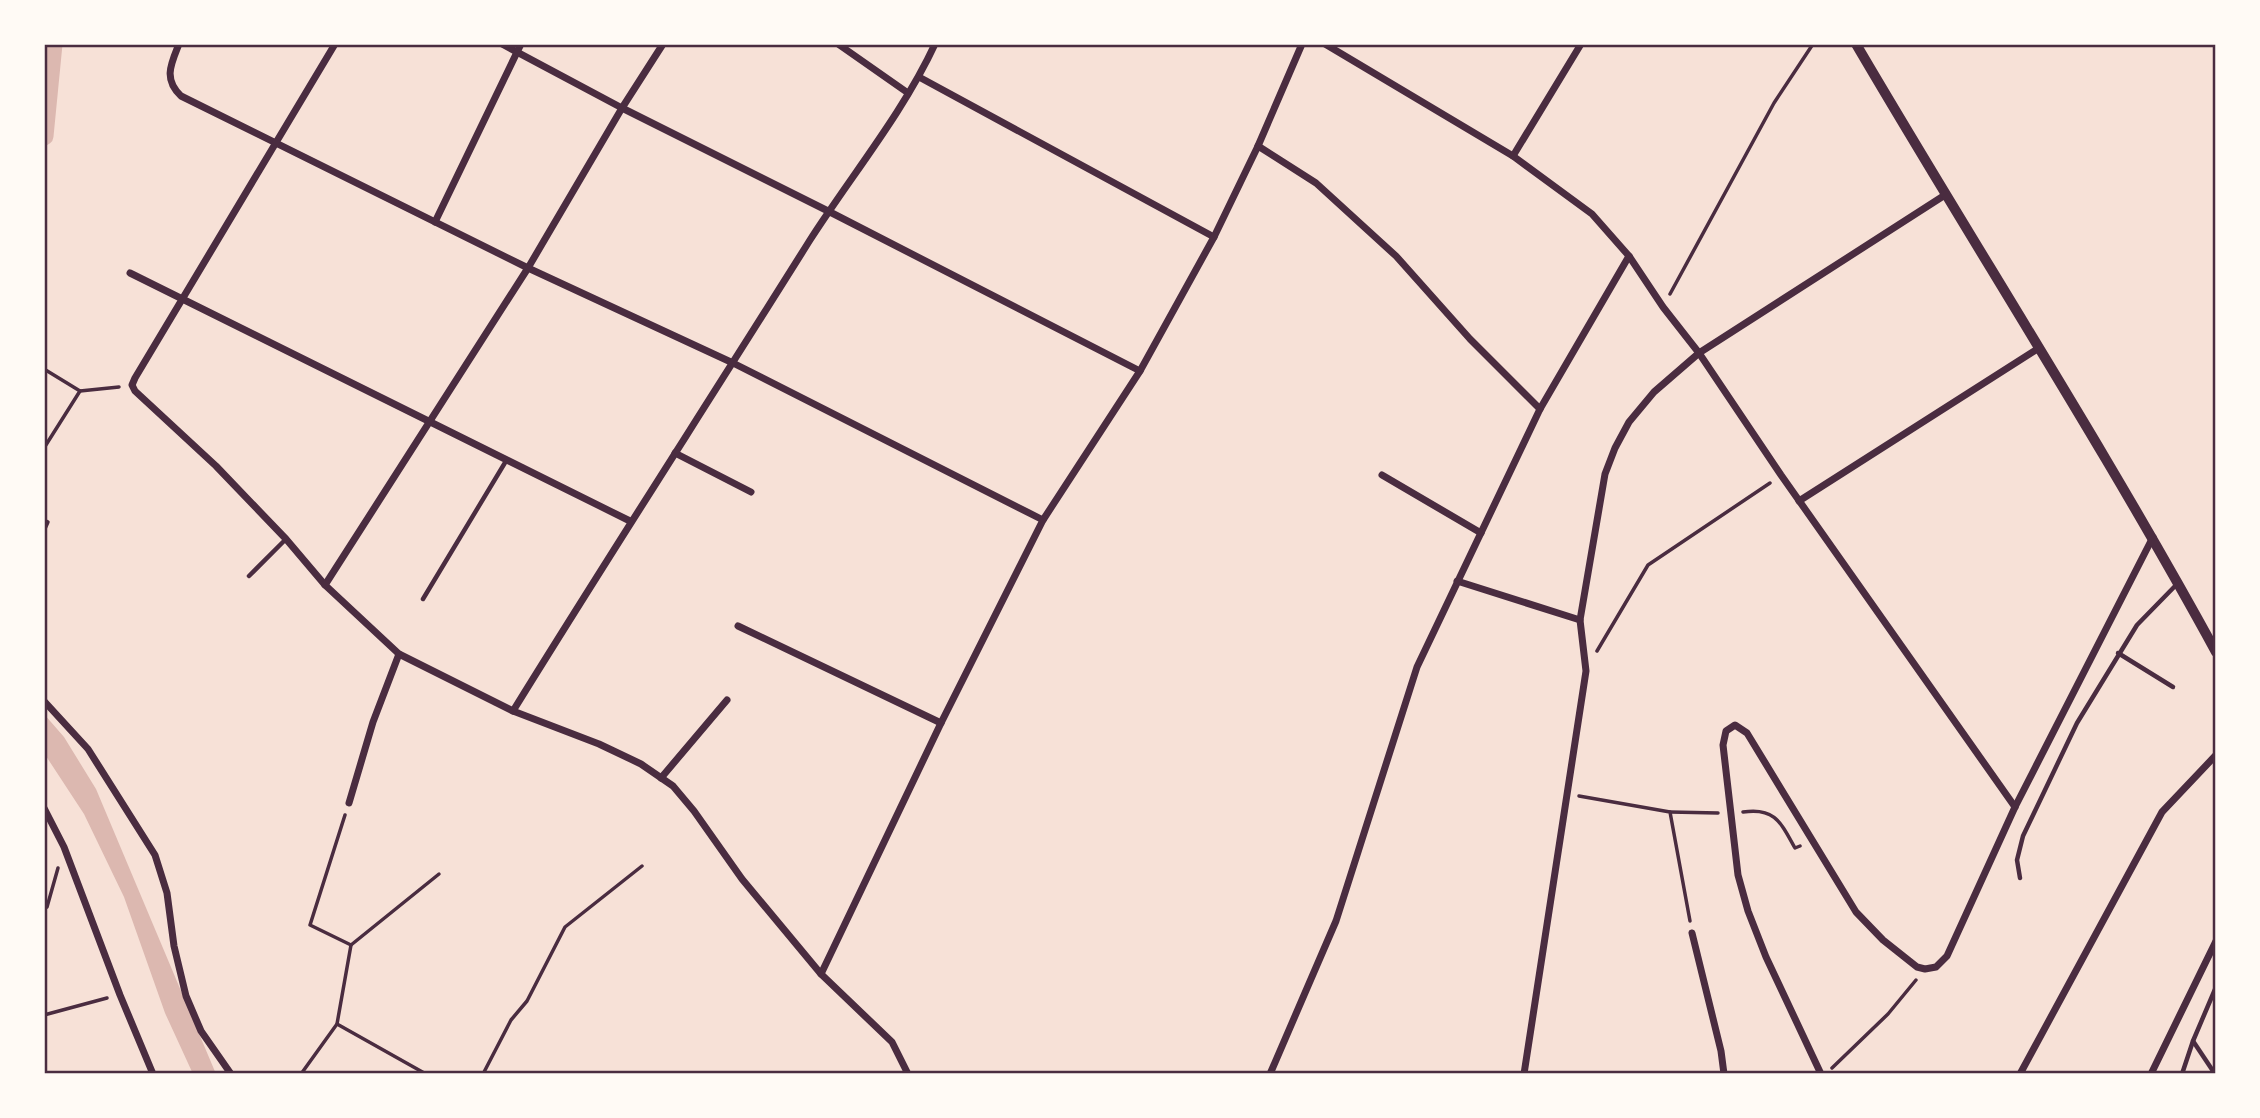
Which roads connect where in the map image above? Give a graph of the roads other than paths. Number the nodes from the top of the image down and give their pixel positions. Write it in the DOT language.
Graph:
graph roads {
  1 [pos="179,44"];
  2 [pos="335,44"];
  3 [pos="502,44"];
  4 [pos="521,44"];
  5 [pos="663,44"];
  6 [pos="838,44"];
  7 [pos="935,44"];
  8 [pos="1302,44"];
  9 [pos="1325,44"];
  10 [pos="1581,44"];
  11 [pos="1856,44"];
  12 [pos="517,52"];
  13 [pos="919,78"];
  14 [pos="908,93"];
  15 [pos="622,108"];
  16 [pos="276,141"];
  17 [pos="1258,146"];
  18 [pos="1513,156"];
  19 [pos="1945,195"];
  20 [pos="828,211"];
  21 [pos="435,222"];
  22 [pos="1214,237"];
  23 [pos="1629,256"];
  24 [pos="528,268"];
  25 [pos="130,273"];
  26 [pos="182,300"];
  27 [pos="2039,348"];
  28 [pos="1699,353"];
  29 [pos="733,363"];
  30 [pos="1140,372"];
  31 [pos="1540,409"];
  32 [pos="430,421"];
  33 [pos="675,453"];
  34 [pos="506,461"];
  35 [pos="1382,475"];
  36 [pos="751,492"];
  37 [pos="1799,501"];
  38 [pos="1043,520"];
  39 [pos="630,521"];
  40 [pos="1480,533"];
  41 [pos="2153,537"];
  42 [pos="286,539"];
  43 [pos="249,576"];
  44 [pos="1457,581"];
  45 [pos="2178,583"];
  46 [pos="325,585"];
  47 [pos="424,599"];
  48 [pos="1580,620"];
  49 [pos="738,626"];
  50 [pos="2216,652"];
  51 [pos="2118,653"];
  52 [pos="399,654"];
  53 [pos="2173,687"];
  54 [pos="727,700"];
  55 [pos="44,701"];
  56 [pos="513,711"];
  57 [pos="941,723"];
  58 [pos="2216,755"];
  59 [pos="661,778"];
  60 [pos="349,803"];
  61 [pos="2015,807"];
  62 [pos="44,808"];
  63 [pos="2020,878"];
  64 [pos="1692,933"];
  65 [pos="2216,941"];
  66 [pos="821,974"];
  67 [pos="2216,987"];
  68 [pos="2193,1041"];
  69 [pos="153,1074"];
  70 [pos="231,1074"];
  71 [pos="908,1074"];
  72 [pos="1270,1074"];
  73 [pos="1524,1074"];
  74 [pos="1724,1074"];
  75 [pos="1823,1074"];
  76 [pos="2020,1074"];
  77 [pos="2151,1074"];
  78 [pos="2182,1074"];
  79 [pos="2216,1074"];
  1 -- 16 [label="street"];
  2 -- 16 [label="street"];
  3 -- 12 [label="street"];
  4 -- 12 [label="street"];
  5 -- 15 [label="street"];
  6 -- 14 [label="street"];
  7 -- 13 [label="street"];
  8 -- 17 [label="street"];
  9 -- 18 [label="street"];
  10 -- 18 [label="street"];
  11 -- 19 [label="street"];
  12 -- 15 [label="street"];
  12 -- 21 [label="street"];
  13 -- 14 [label="street"];
  13 -- 22 [label="street"];
  14 -- 20 [label="street"];
  15 -- 20 [label="street"];
  15 -- 24 [label="street"];
  16 -- 21 [label="street"];
  16 -- 26 [label="street"];
  17 -- 22 [label="street"];
  17 -- 31 [label="street"];
  18 -- 23 [label="street"];
  19 -- 27 [label="street"];
  19 -- 28 [label="street"];
  20 -- 29 [label="street"];
  20 -- 30 [label="street"];
  21 -- 24 [label="street"];
  22 -- 30 [label="street"];
  23 -- 28 [label="street"];
  23 -- 31 [label="street"];
  24 -- 29 [label="street"];
  24 -- 32 [label="street"];
  25 -- 26 [label="street"];
  26 -- 32 [label="street"];
  26 -- 42 [label="street"];
  27 -- 37 [label="street"];
  27 -- 41 [label="street"];
  28 -- 37 [label="street"];
  28 -- 48 [label="street"];
  29 -- 33 [label="street"];
  29 -- 38 [label="street"];
  30 -- 38 [label="street"];
  31 -- 40 [label="street"];
  32 -- 34 [label="street"];
  32 -- 46 [label="street"];
  33 -- 36 [label="street"];
  33 -- 39 [label="street"];
  34 -- 39 [label="street"];
  34 -- 47 [label="lane"];
  35 -- 40 [label="street"];
  37 -- 61 [label="street"];
  38 -- 57 [label="street"];
  39 -- 56 [label="street"];
  40 -- 44 [label="street"];
  41 -- 45 [label="street"];
  41 -- 61 [label="street"];
  42 -- 43 [label="lane"];
  42 -- 46 [label="street"];
  44 -- 48 [label="street"];
  44 -- 72 [label="street"];
  45 -- 50 [label="street"];
  45 -- 51 [label="lane"];
  46 -- 52 [label="street"];
  48 -- 73 [label="street"];
  49 -- 57 [label="street"];
  51 -- 53 [label="lane"];
  51 -- 63 [label="lane"];
  52 -- 56 [label="street"];
  52 -- 60 [label="street"];
  54 -- 59 [label="street"];
  55 -- 70 [label="street"];
  56 -- 59 [label="street"];
  57 -- 66 [label="street"];
  58 -- 76 [label="street"];
  59 -- 66 [label="street"];
  61 -- 75 [label="street"];
  62 -- 69 [label="street"];
  64 -- 74 [label="street"];
  65 -- 77 [label="street"];
  66 -- 71 [label="street"];
  67 -- 68 [label="lane"];
  68 -- 78 [label="lane"];
  68 -- 79 [label="lane"];
}
